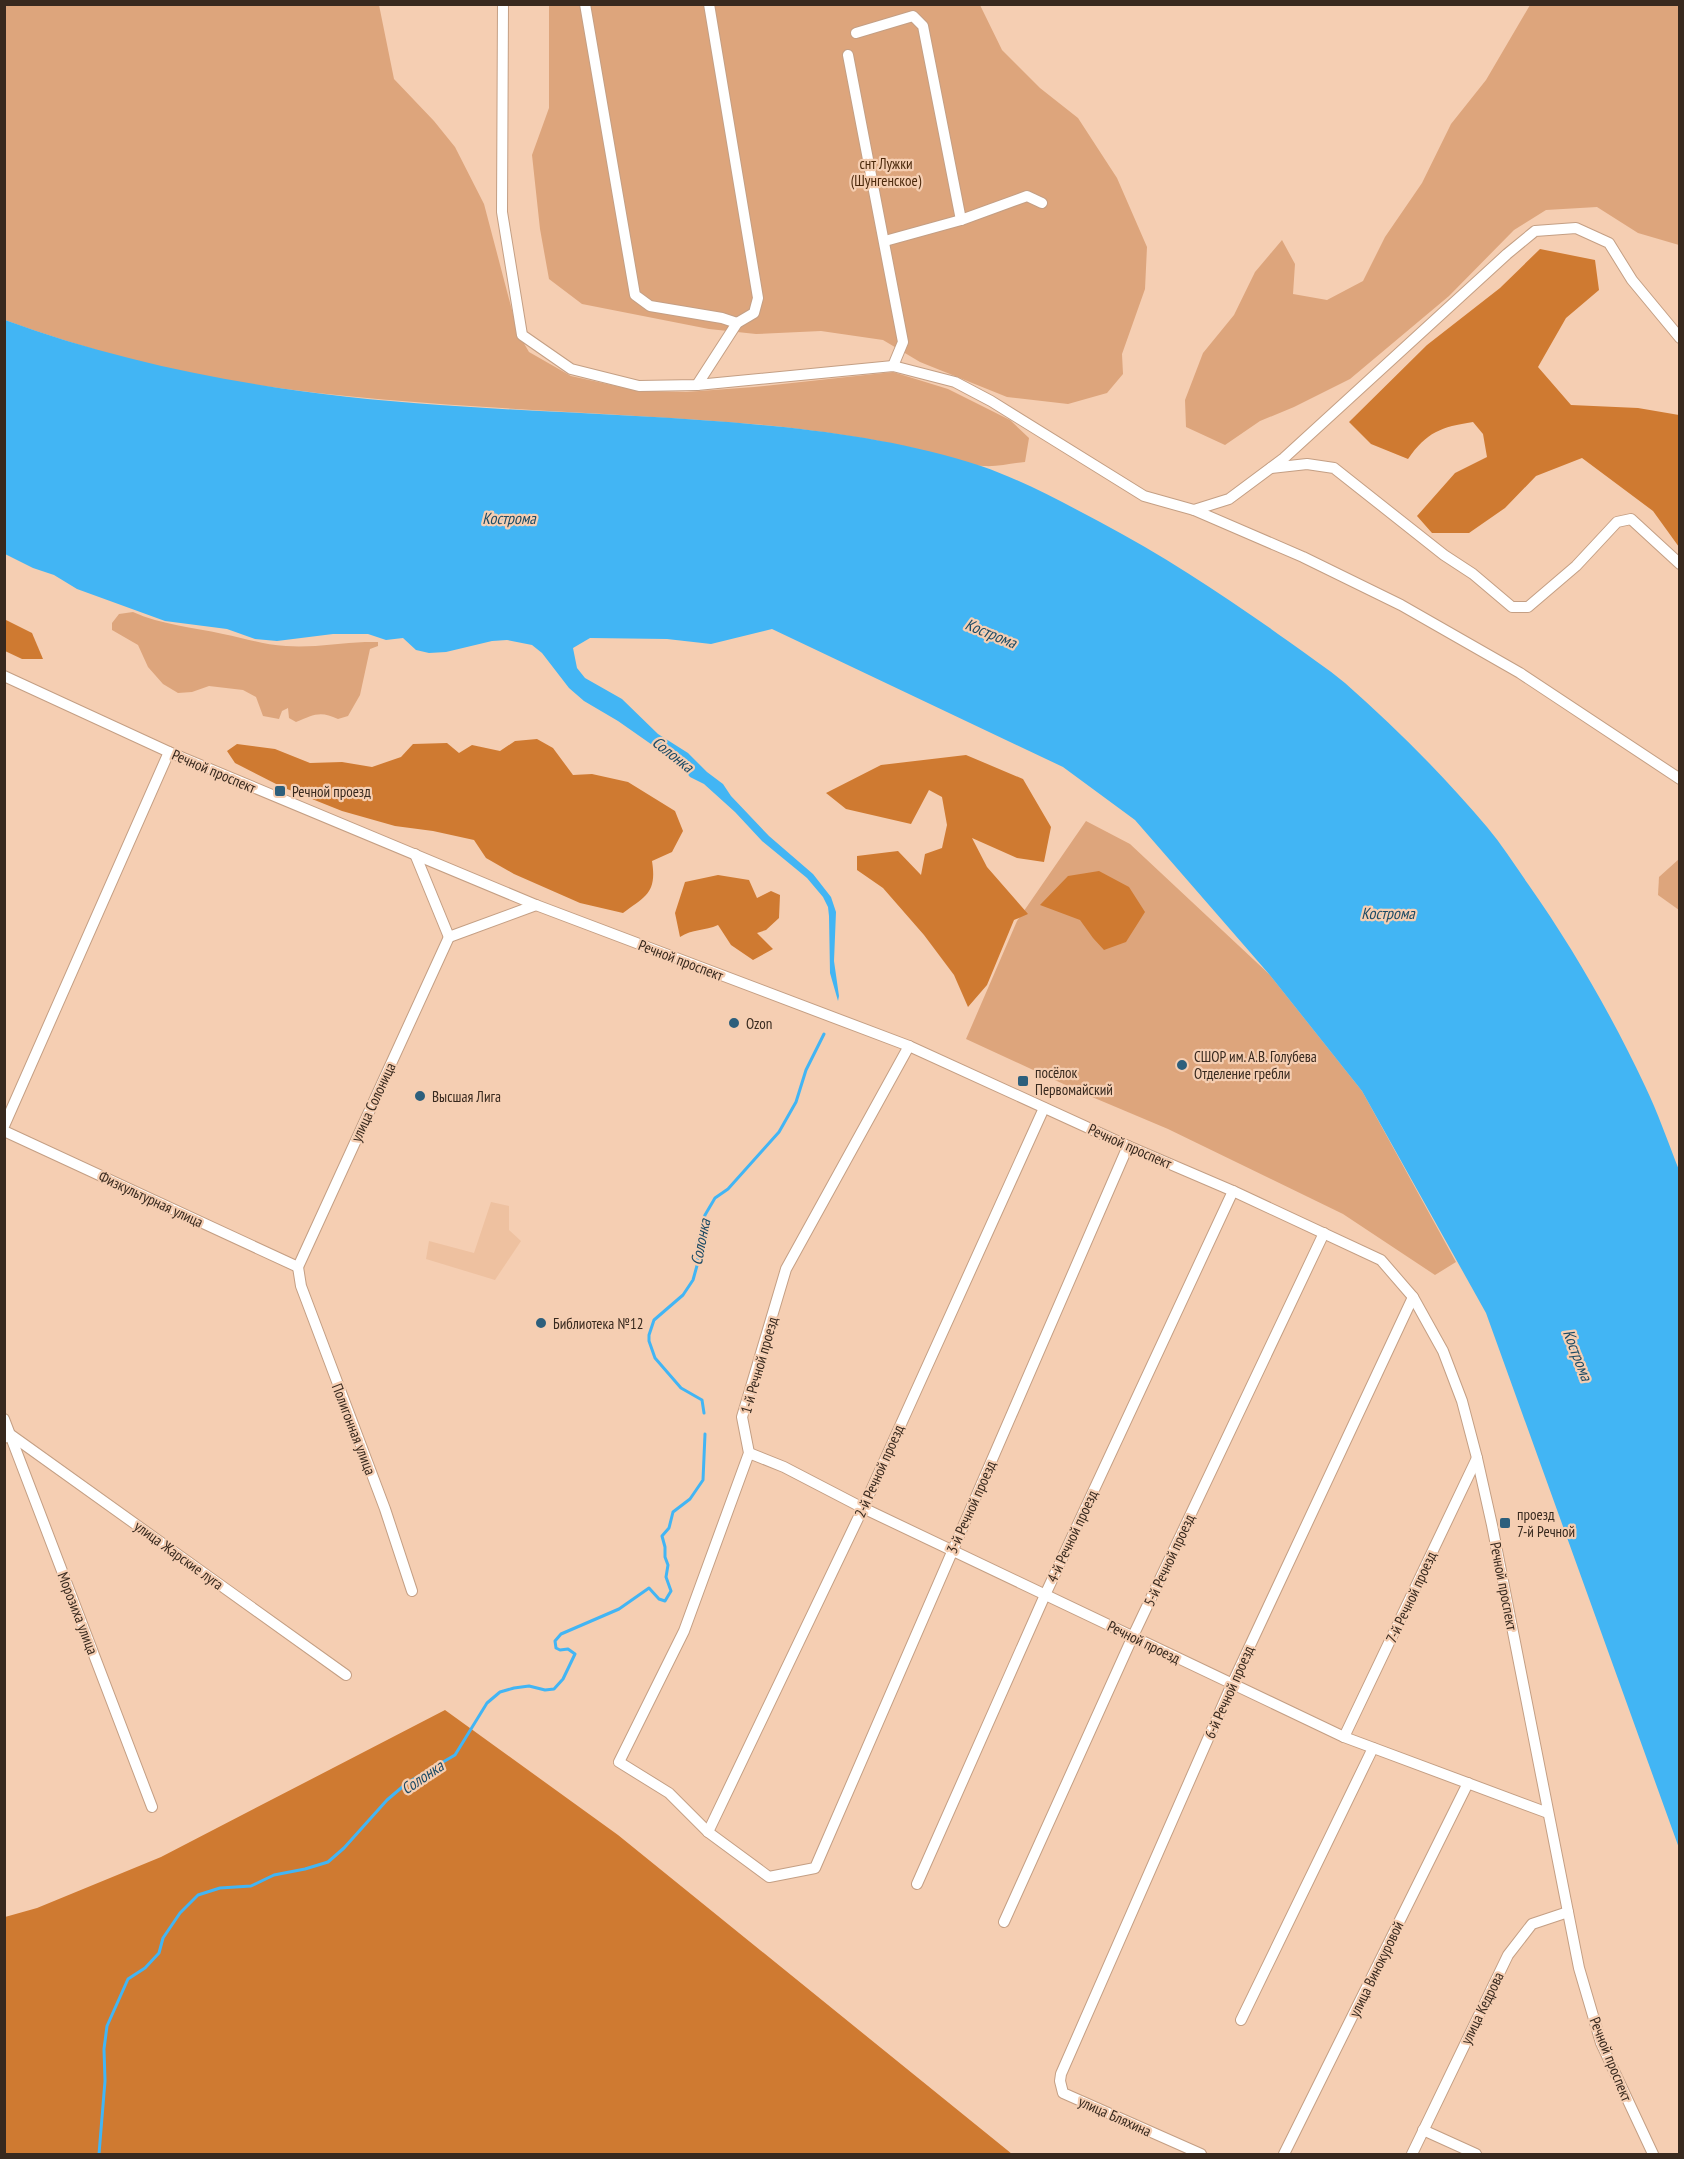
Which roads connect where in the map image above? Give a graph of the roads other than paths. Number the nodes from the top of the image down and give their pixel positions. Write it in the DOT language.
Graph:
graph roads {
  1 [pos="503,4"];
  2 [pos="585,4"];
  3 [pos="709,4"];
  4 [pos="856,33"];
  5 [pos="848,55"];
  6 [pos="1042,203"];
  7 [pos="961,220"];
  8 [pos="885,241"];
  9 [pos="737,323"];
  10 [pos="1680,338"];
  11 [pos="893,366"];
  12 [pos="697,385"];
  13 [pos="1270,468"];
  14 [pos="1194,510"];
  15 [pos="1680,564"];
  16 [pos="4,676"];
  17 [pos="169,752"];
  18 [pos="1680,779"];
  19 [pos="415,854"];
  20 [pos="536,905"];
  21 [pos="448,938"];
  22 [pos="909,1047"];
  23 [pos="1044,1107"];
  24 [pos="4,1126"];
  25 [pos="4,1131"];
  26 [pos="1128,1146"];
  27 [pos="1233,1191"];
  28 [pos="1324,1233"];
  29 [pos="298,1267"];
  30 [pos="1413,1297"];
  31 [pos="4,1419"];
  32 [pos="8,1436"];
  33 [pos="749,1453"];
  34 [pos="1477,1458"];
  35 [pos="863,1508"];
  36 [pos="952,1550"];
  37 [pos="412,1591"];
  38 [pos="1045,1595"];
  39 [pos="1133,1636"];
  40 [pos="346,1675"];
  41 [pos="1232,1684"];
  42 [pos="1344,1737"];
  43 [pos="1373,1748"];
  44 [pos="1468,1784"];
  45 [pos="152,1806"];
  46 [pos="1548,1813"];
  47 [pos="708,1832"];
  48 [pos="916,1884"];
  49 [pos="1568,1912"];
  50 [pos="1004,1922"];
  51 [pos="1241,2020"];
  52 [pos="1063,2093"];
  53 [pos="1423,2130"];
  54 [pos="1201,2154"];
  55 [pos="1284,2154"];
  56 [pos="1412,2154"];
  57 [pos="1476,2154"];
  58 [pos="1653,2154"];
  1 -- 12 [label="street"];
  2 -- 9 [label="street"];
  3 -- 9 [label="street"];
  4 -- 7 [label="street"];
  5 -- 8 [label="street"];
  6 -- 7 [label="street"];
  7 -- 8 [label="street"];
  8 -- 11 [label="street"];
  9 -- 12 [label="street"];
  10 -- 13 [label="street"];
  11 -- 12 [label="street"];
  11 -- 14 [label="street"];
  13 -- 14 [label="street"];
  13 -- 15 [label="street"];
  14 -- 18 [label="street"];
  16 -- 17 [label="street, Речной проспект"];
  17 -- 19 [label="street, Речной проспект"];
  17 -- 24 [label="street"];
  19 -- 20 [label="street, Речной проспект"];
  19 -- 21 [label="street"];
  20 -- 21 [label="street"];
  20 -- 22 [label="street, Речной проспект"];
  21 -- 29 [label="street, улица Солоница"];
  22 -- 23 [label="street, Речной проспект"];
  22 -- 33 [label="street, 1-й Речной проезд"];
  23 -- 26 [label="street, Речной проспект"];
  23 -- 35 [label="street, 2-й Речной проезд"];
  25 -- 29 [label="street, Физкультурная улица"];
  26 -- 27 [label="street, Речной проспект"];
  26 -- 36 [label="street, 3-й Речной проезд"];
  27 -- 28 [label="street, Речной проспект"];
  27 -- 38 [label="street, 4-й Речной проезд"];
  28 -- 30 [label="street, Речной проспект"];
  28 -- 39 [label="street, 5-й Речной проезд"];
  29 -- 37 [label="street, Полигонная улица"];
  30 -- 34 [label="street, Речной проспект"];
  30 -- 41 [label="street, 6-й Речной проезд"];
  31 -- 32 [label="street, Морозиха улица"];
  32 -- 40 [label="street, улица Жарские луга"];
  32 -- 45 [label="street, Морозиха улица"];
  33 -- 35 [label="street, Речной проезд"];
  33 -- 47 [label="street"];
  34 -- 42 [label="street, 7-й Речной проезд"];
  34 -- 46 [label="street, Речной проспект"];
  35 -- 36 [label="street, Речной проезд"];
  35 -- 47 [label="street, 2-й Речной проезд"];
  36 -- 38 [label="street, Речной проезд"];
  36 -- 47 [label="street, 3-й Речной проезд"];
  38 -- 39 [label="street, Речной проезд"];
  38 -- 48 [label="street, 4-й Речной проезд"];
  39 -- 41 [label="street, Речной проезд"];
  39 -- 50 [label="street, 5-й Речной проезд"];
  41 -- 42 [label="street, Речной проезд"];
  41 -- 52 [label="street, 6-й Речной проезд"];
  42 -- 43 [label="street, Речной проезд"];
  43 -- 44 [label="street, Речной проезд"];
  43 -- 51 [label="street"];
  44 -- 46 [label="street, Речной проезд"];
  44 -- 55 [label="street, улица Винокуровой"];
  46 -- 49 [label="street, Речной проспект"];
  49 -- 53 [label="street, улица Кедрова"];
  49 -- 58 [label="street, Речной проспект"];
  52 -- 54 [label="street, улица Бляхина"];
  53 -- 56 [label="street, улица Кедрова"];
  53 -- 57 [label="street"];
}
